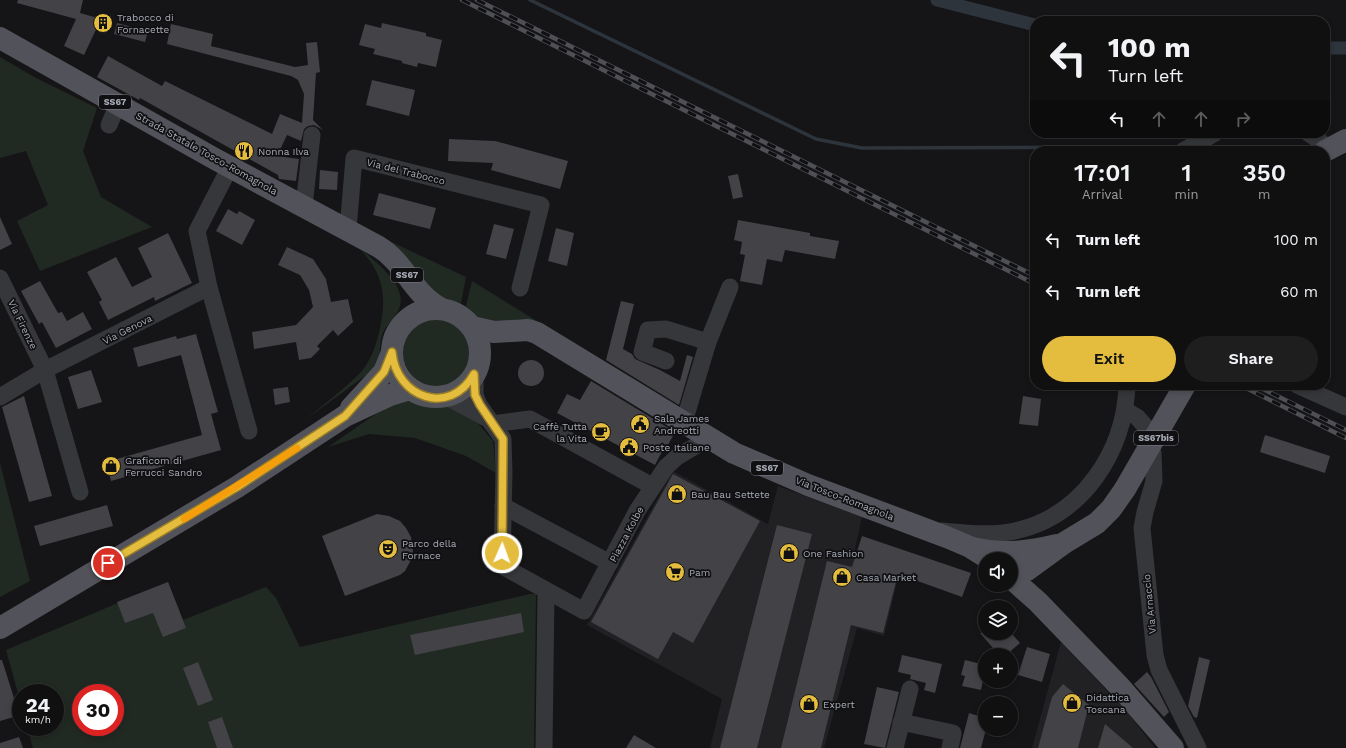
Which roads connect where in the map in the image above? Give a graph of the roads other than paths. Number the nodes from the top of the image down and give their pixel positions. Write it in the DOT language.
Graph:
graph roads {
  1 [pos="0,38"];
  2 [pos="118,104"];
  3 [pos="109,125"];
  4 [pos="312,135"];
  5 [pos="1206,138"];
  6 [pos="1316,138"];
  7 [pos="1346,140"];
  8 [pos="1192,146"];
  9 [pos="1322,146"];
  10 [pos="1330,148"];
  11 [pos="230,167"];
  12 [pos="304,206"];
  13 [pos="348,229"];
  14 [pos="372,244"];
  15 [pos="0,278"];
  16 [pos="210,287"];
  17 [pos="730,287"];
  18 [pos="520,288"];
  19 [pos="440,308"];
  20 [pos="404,322"];
  21 [pos="472,327"];
  22 [pos="552,342"];
  23 [pos="708,342"];
  24 [pos="392,352"];
  25 [pos="666,361"];
  26 [pos="477,365"];
  27 [pos="45,370"];
  28 [pos="621,384"];
  29 [pos="410,389"];
  30 [pos="1127,390"];
  31 [pos="1182,390"];
  32 [pos="1307,390"];
  33 [pos="0,397"];
  34 [pos="447,397"];
  35 [pos="1346,407"];
  36 [pos="1125,410"];
  37 [pos="345,416"];
  38 [pos="490,422"];
  39 [pos="684,422"];
  40 [pos="1145,426"];
  41 [pos="249,431"];
  42 [pos="710,438"];
  43 [pos="1153,452"];
  44 [pos="650,490"];
  45 [pos="80,492"];
  46 [pos="503,506"];
  47 [pos="924,528"];
  48 [pos="970,548"];
  49 [pos="978,553"];
  50 [pos="1041,554"];
  51 [pos="1018,562"];
  52 [pos="610,563"];
  53 [pos="1018,573"];
  54 [pos="1018,584"];
  55 [pos="546,591"];
  56 [pos="1038,602"];
  57 [pos="1,627"];
  58 [pos="910,689"];
  59 [pos="901,722"];
  60 [pos="544,748"];
  61 [pos="895,748"];
  62 [pos="950,748"];
  63 [pos="1173,748"];
  64 [pos="1198,748"];
  1 -- 2 [label="main road, Strada Statale Tosco-Romagnola / SS67"];
  2 -- 3 [label="street"];
  2 -- 11 [label="main road, Strada Statale Tosco-Romagnola / SS67"];
  4 -- 12 [label="street"];
  5 -- 8 [label="street"];
  6 -- 9 [label="street"];
  7 -- 10 [label="main road"];
  11 -- 12 [label="main road, Strada Statale Tosco-Romagnola / SS67"];
  11 -- 16 [label="street"];
  12 -- 13 [label="main road, Strada Statale Tosco-Romagnola / SS67"];
  13 -- 14 [label="main road, Strada Statale Tosco-Romagnola / SS67"];
  13 -- 18 [label="street, Via del Trabocco"];
  14 -- 19 [label="main road, Strada Statale Tosco-Romagnola / SS67"];
  14 -- 20 [label="main road, Strada Statale Tosco-Romagnola / SS67"];
  15 -- 27 [label="street, Via Firenze"];
  16 -- 27 [label="street, Via Genova"];
  16 -- 41 [label="street"];
  17 -- 23 [label="street"];
  19 -- 20 [label="main road, Strada Statale Tosco-Romagnola / SS67"];
  19 -- 21 [label="main road, Strada Statale Tosco-Romagnola / SS67"];
  20 -- 24 [label="main road, Strada Statale Tosco-Romagnola / SS67"];
  21 -- 22 [label="main road, Strada Statale Tosco-Romagnola / SS67"];
  21 -- 26 [label="main road"];
  22 -- 26 [label="main road, Strada Statale Tosco-Romagnola / SS67"];
  22 -- 28 [label="main road, Strada Statale Tosco-Romagnola / SS67"];
  23 -- 25 [label="street"];
  23 -- 39 [label="street"];
  24 -- 29 [label="main road, Strada Statale Tosco-Romagnola / SS67"];
  24 -- 37 [label="main road"];
  26 -- 34 [label="main road, Strada Statale Tosco-Romagnola / SS67"];
  26 -- 38 [label="street, Piazza Kolbe"];
  27 -- 33 [label="street, Via Genova"];
  27 -- 45 [label="street"];
  28 -- 39 [label="main road, Via Tosco-Romagnola / SS67"];
  29 -- 34 [label="main road"];
  29 -- 37 [label="main road"];
  30 -- 36 [label="street"];
  31 -- 50 [label="main road, SS67bis, bridge"];
  32 -- 35 [label="street"];
  34 -- 38 [label="street, Piazza Kolbe"];
  36 -- 40 [label="street"];
  36 -- 47 [label="street"];
  37 -- 57 [label="main road"];
  38 -- 44 [label="street"];
  38 -- 46 [label="street, Piazza Kolbe"];
  39 -- 42 [label="main road, Via Tosco-Romagnola / SS67"];
  42 -- 44 [label="street, Piazza Kolbe"];
  42 -- 47 [label="main road, Via Tosco-Romagnola / SS67"];
  43 -- 64 [label="street, Via Arnaccio"];
  44 -- 52 [label="street, Piazza Kolbe"];
  46 -- 52 [label="street"];
  46 -- 55 [label="street, Piazza Kolbe"];
  47 -- 48 [label="main road, Via Tosco-Romagnola / SS67"];
  48 -- 49 [label="main road, Via Tosco-Romagnola / SS67"];
  48 -- 50 [label="main road, SS67bis"];
  50 -- 51 [label="main road, SS67bis"];
  50 -- 53 [label="main road, SS67bis"];
  50 -- 56 [label="main road"];
  52 -- 55 [label="street, Piazza Kolbe"];
  54 -- 56 [label="main road"];
  55 -- 60 [label="street"];
  56 -- 63 [label="main road"];
  58 -- 59 [label="street"];
  59 -- 61 [label="street"];
  59 -- 62 [label="street"];
}
